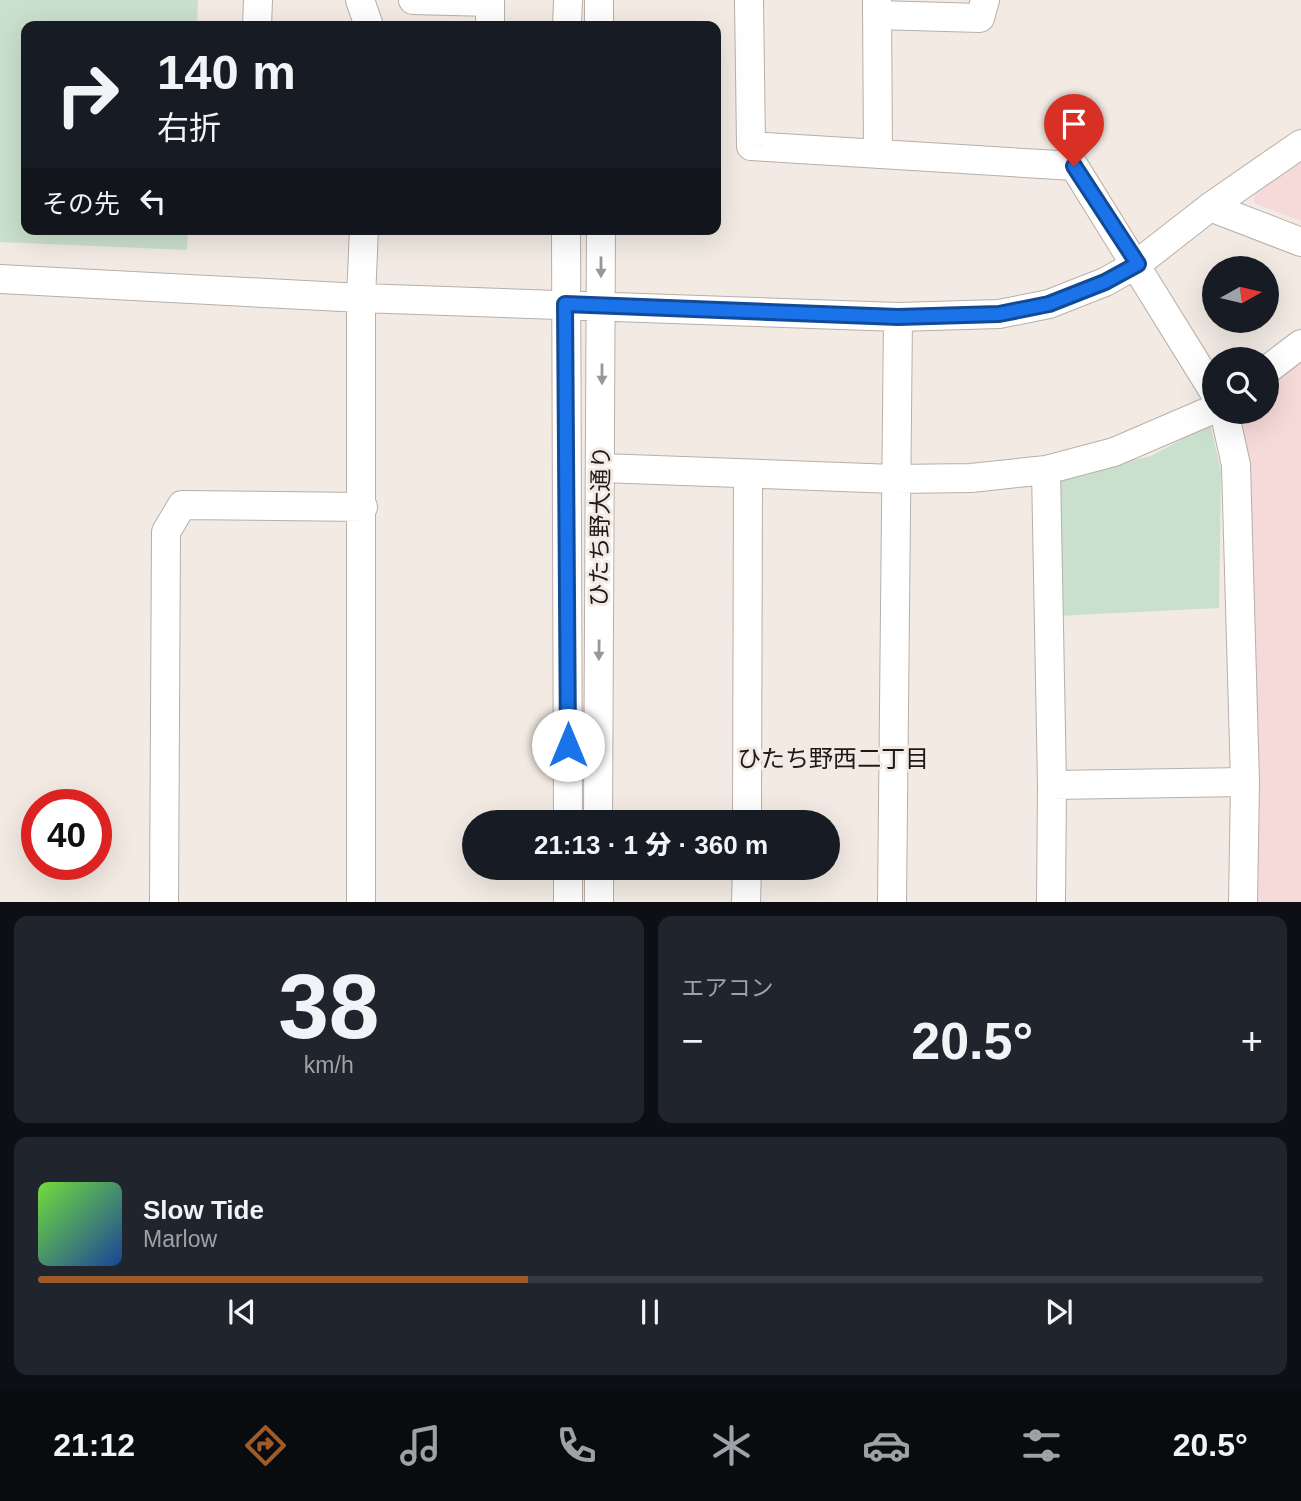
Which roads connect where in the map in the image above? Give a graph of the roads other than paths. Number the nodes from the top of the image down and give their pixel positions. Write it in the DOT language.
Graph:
graph roads {
  1 [pos="258,0"];
  2 [pos="360,0"];
  3 [pos="413,0"];
  4 [pos="568,0"];
  5 [pos="599,0"];
  6 [pos="749,0"];
  7 [pos="985,0"];
  8 [pos="877,8"];
  9 [pos="257,21"];
  10 [pos="367,21"];
  11 [pos="490,21"];
  12 [pos="568,21"];
  13 [pos="599,21"];
  14 [pos="1301,144"];
  15 [pos="878,154"];
  16 [pos="1210,207"];
  17 [pos="364,235"];
  18 [pos="566,235"];
  19 [pos="601,235"];
  20 [pos="1301,242"];
  21 [pos="1138,264"];
  22 [pos="0,279"];
  23 [pos="360,298"];
  24 [pos="565,304"];
  25 [pos="602,305"];
  26 [pos="898,317"];
  27 [pos="1301,344"];
  28 [pos="1279,361"];
  29 [pos="1202,372"];
  30 [pos="1202,414"];
  31 [pos="1227,424"];
  32 [pos="602,468"];
  33 [pos="1046,470"];
  34 [pos="748,474"];
  35 [pos="894,479"];
  36 [pos="363,507"];
  37 [pos="1245,782"];
  38 [pos="1052,785"];
  39 [pos="568,810"];
  40 [pos="598,810"];
  41 [pos="747,810"];
  42 [pos="568,880"];
  43 [pos="599,880"];
  44 [pos="747,880"];
  45 [pos="164,902"];
  46 [pos="361,902"];
  47 [pos="568,902"];
  48 [pos="599,902"];
  49 [pos="746,902"];
  50 [pos="892,902"];
  51 [pos="1051,902"];
  52 [pos="1243,902"];
  1 -- 9 [label="street"];
  2 -- 10 [label="street"];
  3 -- 11 [label="street"];
  4 -- 12 [label="street"];
  5 -- 13 [label="street"];
  6 -- 15 [label="street"];
  7 -- 8 [label="street"];
  8 -- 15 [label="street"];
  14 -- 16 [label="street"];
  15 -- 21 [label="street"];
  16 -- 20 [label="street"];
  16 -- 21 [label="street"];
  17 -- 23 [label="street"];
  18 -- 24 [label="street, ひたち野大通り"];
  19 -- 25 [label="street, ひたち野大通り, one-way"];
  21 -- 26 [label="street"];
  21 -- 29 [label="street"];
  22 -- 23 [label="street"];
  23 -- 24 [label="street"];
  23 -- 36 [label="street"];
  24 -- 25 [label="street"];
  24 -- 39 [label="street, ひたち野大通り"];
  25 -- 26 [label="street"];
  25 -- 32 [label="street, ひたち野大通り, one-way"];
  26 -- 35 [label="street"];
  27 -- 28 [label="street"];
  30 -- 33 [label="street"];
  31 -- 37 [label="street"];
  32 -- 34 [label="street"];
  32 -- 40 [label="street, ひたち野大通り, one-way"];
  33 -- 35 [label="street"];
  33 -- 38 [label="street"];
  34 -- 35 [label="street"];
  34 -- 41 [label="street"];
  35 -- 50 [label="street"];
  36 -- 45 [label="street"];
  36 -- 46 [label="street"];
  37 -- 38 [label="street"];
  37 -- 52 [label="street"];
  38 -- 51 [label="street"];
  42 -- 47 [label="street"];
  43 -- 48 [label="street"];
  44 -- 49 [label="street"];
}
